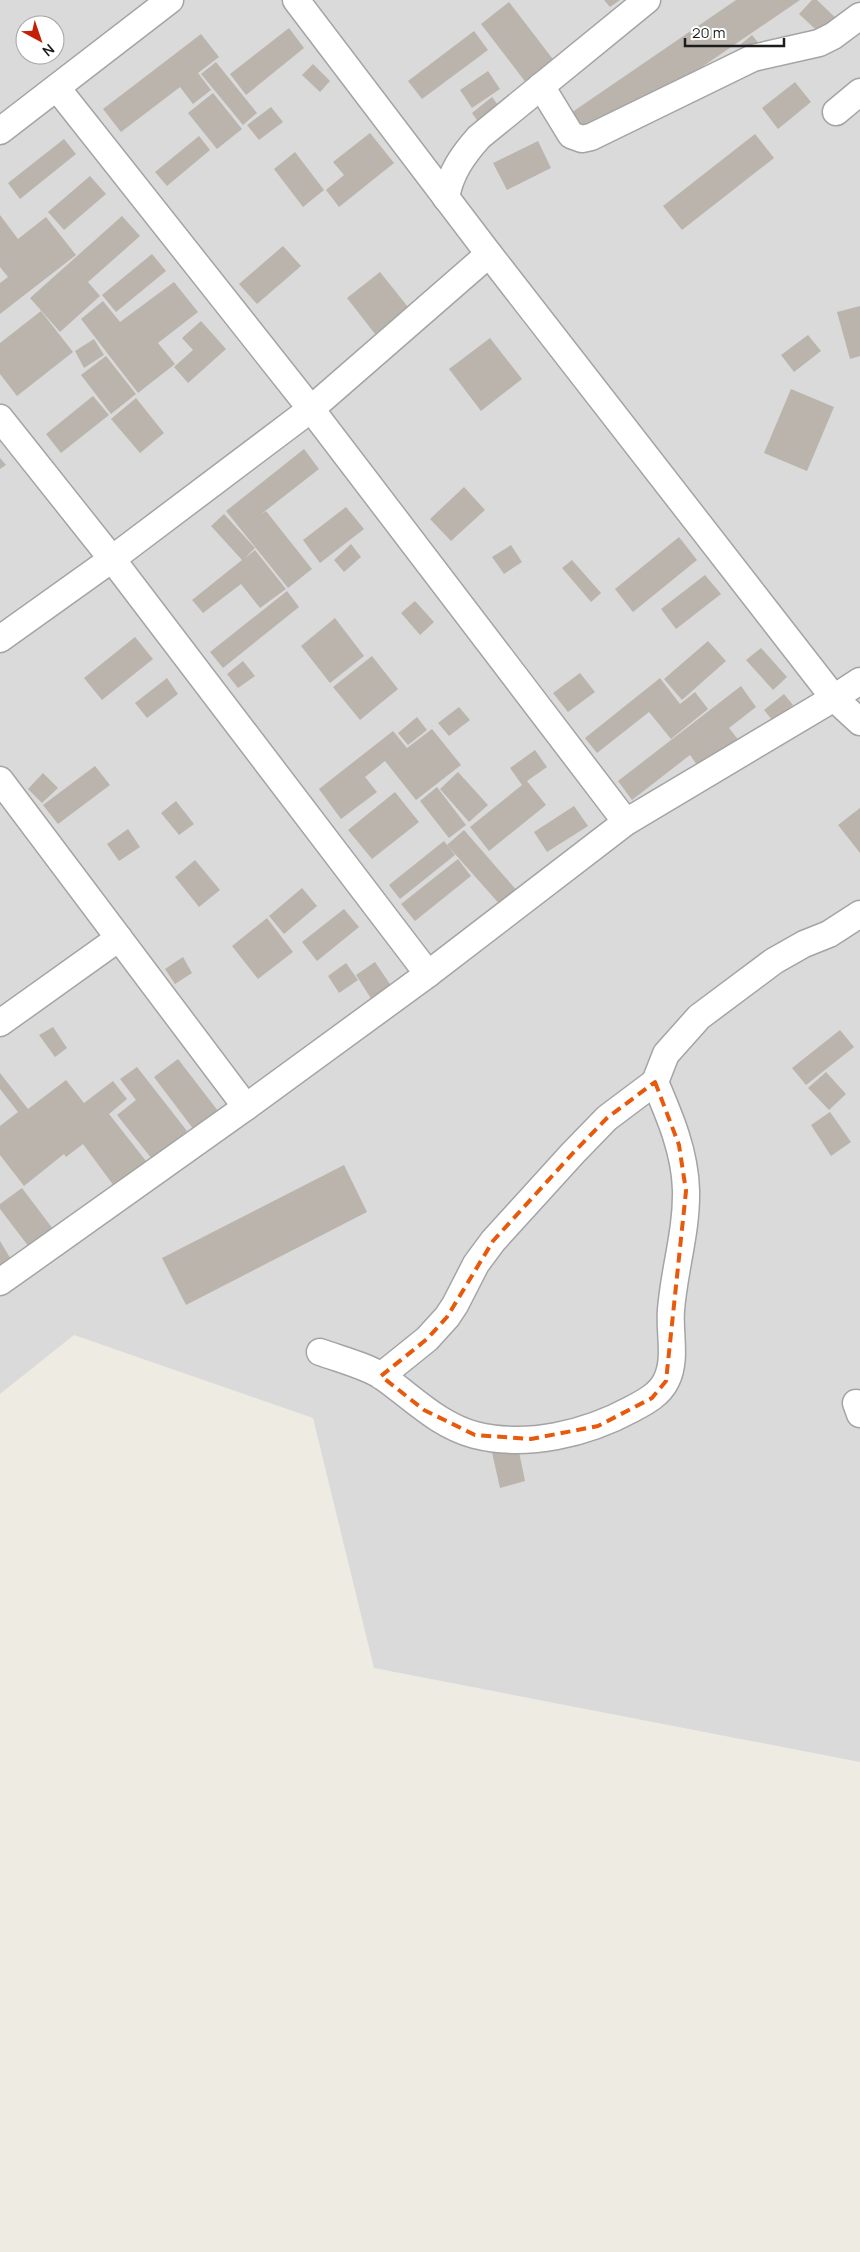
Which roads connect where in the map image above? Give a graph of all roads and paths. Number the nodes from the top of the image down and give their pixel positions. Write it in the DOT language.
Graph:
graph roads {
  1 [pos="170,0"];
  2 [pos="296,0"];
  3 [pos="647,0"];
  4 [pos="860,16"];
  5 [pos="541,86"];
  6 [pos="57,88"];
  7 [pos="860,92"];
  8 [pos="836,112"];
  9 [pos="0,131"];
  10 [pos="446,198"];
  11 [pos="489,254"];
  12 [pos="311,409"];
  13 [pos="0,418"];
  14 [pos="112,559"];
  15 [pos="0,639"];
  16 [pos="860,681"];
  17 [pos="834,698"];
  18 [pos="860,722"];
  19 [pos="0,780"];
  20 [pos="626,822"];
  21 [pos="860,914"];
  22 [pos="119,938"];
  23 [pos="428,974"];
  24 [pos="0,1022"];
  25 [pos="655,1082"];
  26 [pos="246,1107"];
  27 [pos="0,1282"];
  28 [pos="320,1352"];
  29 [pos="381,1376"];
  1 -- 6 [label="street"];
  2 -- 10 [label="street"];
  3 -- 5 [label="street"];
  4 -- 5 [label="street"];
  5 -- 10 [label="street"];
  6 -- 9 [label="street"];
  6 -- 12 [label="street"];
  7 -- 8 [label="street"];
  10 -- 11 [label="street"];
  11 -- 12 [label="street"];
  11 -- 17 [label="street"];
  12 -- 14 [label="street"];
  12 -- 20 [label="street"];
  13 -- 14 [label="street"];
  14 -- 15 [label="street"];
  14 -- 23 [label="street"];
  16 -- 17 [label="street"];
  17 -- 18 [label="street"];
  17 -- 20 [label="street"];
  19 -- 22 [label="street"];
  20 -- 23 [label="street"];
  21 -- 25 [label="street"];
  22 -- 24 [label="street"];
  22 -- 26 [label="street"];
  23 -- 26 [label="street"];
  25 -- 29 [label="street"];
  25 -- 29 [label="street"];
  26 -- 27 [label="street"];
  28 -- 29 [label="street"];
}
